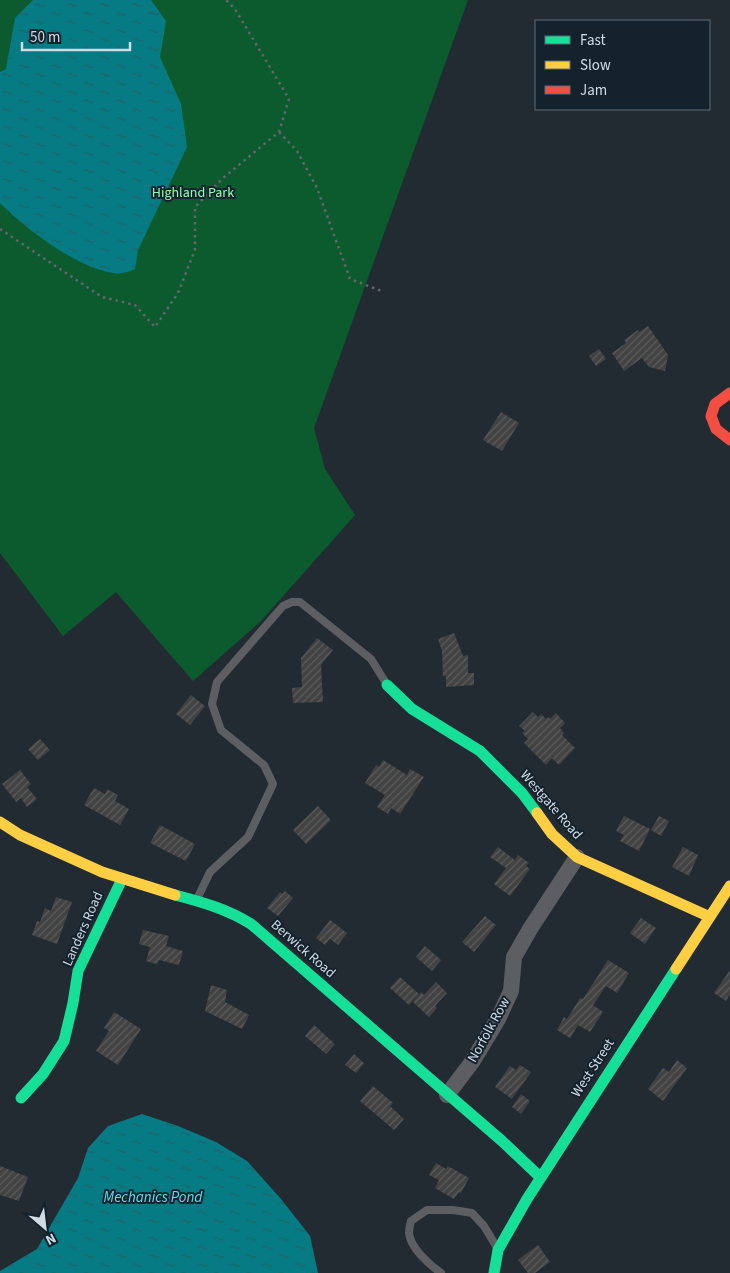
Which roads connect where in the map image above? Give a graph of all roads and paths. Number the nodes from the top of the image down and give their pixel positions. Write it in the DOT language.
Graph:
graph roads {
  1 [pos="226,0"];
  2 [pos="279,132"];
  3 [pos="0,229"];
  4 [pos="384,292"];
  5 [pos="730,393"];
  6 [pos="730,440"];
  7 [pos="388,685"];
  8 [pos="0,822"];
  9 [pos="577,858"];
  10 [pos="122,879"];
  11 [pos="730,886"];
  12 [pos="196,900"];
  13 [pos="710,917"];
  14 [pos="448,1095"];
  15 [pos="21,1098"];
  16 [pos="540,1177"];
  17 [pos="498,1250"];
  18 [pos="441,1273"];
  19 [pos="494,1273"];
  1 -- 2 [label="path"];
  2 -- 3 [label="path"];
  2 -- 4 [label="path"];
  5 -- 6 [label="street"];
  7 -- 9 [label="street, Westgate Road"];
  7 -- 12 [label="lane"];
  8 -- 10 [label="street, Berwick Road"];
  9 -- 13 [label="street, Westgate Road"];
  9 -- 14 [label="street, Norfolk Row"];
  10 -- 12 [label="street, Berwick Road"];
  10 -- 15 [label="street, Landers Road"];
  11 -- 13 [label="street, West Street"];
  12 -- 14 [label="street, Berwick Road"];
  13 -- 16 [label="street, West Street"];
  14 -- 16 [label="street, Berwick Road"];
  16 -- 17 [label="street, West Street"];
  17 -- 18 [label="lane"];
  17 -- 19 [label="street, West Street"];
}
